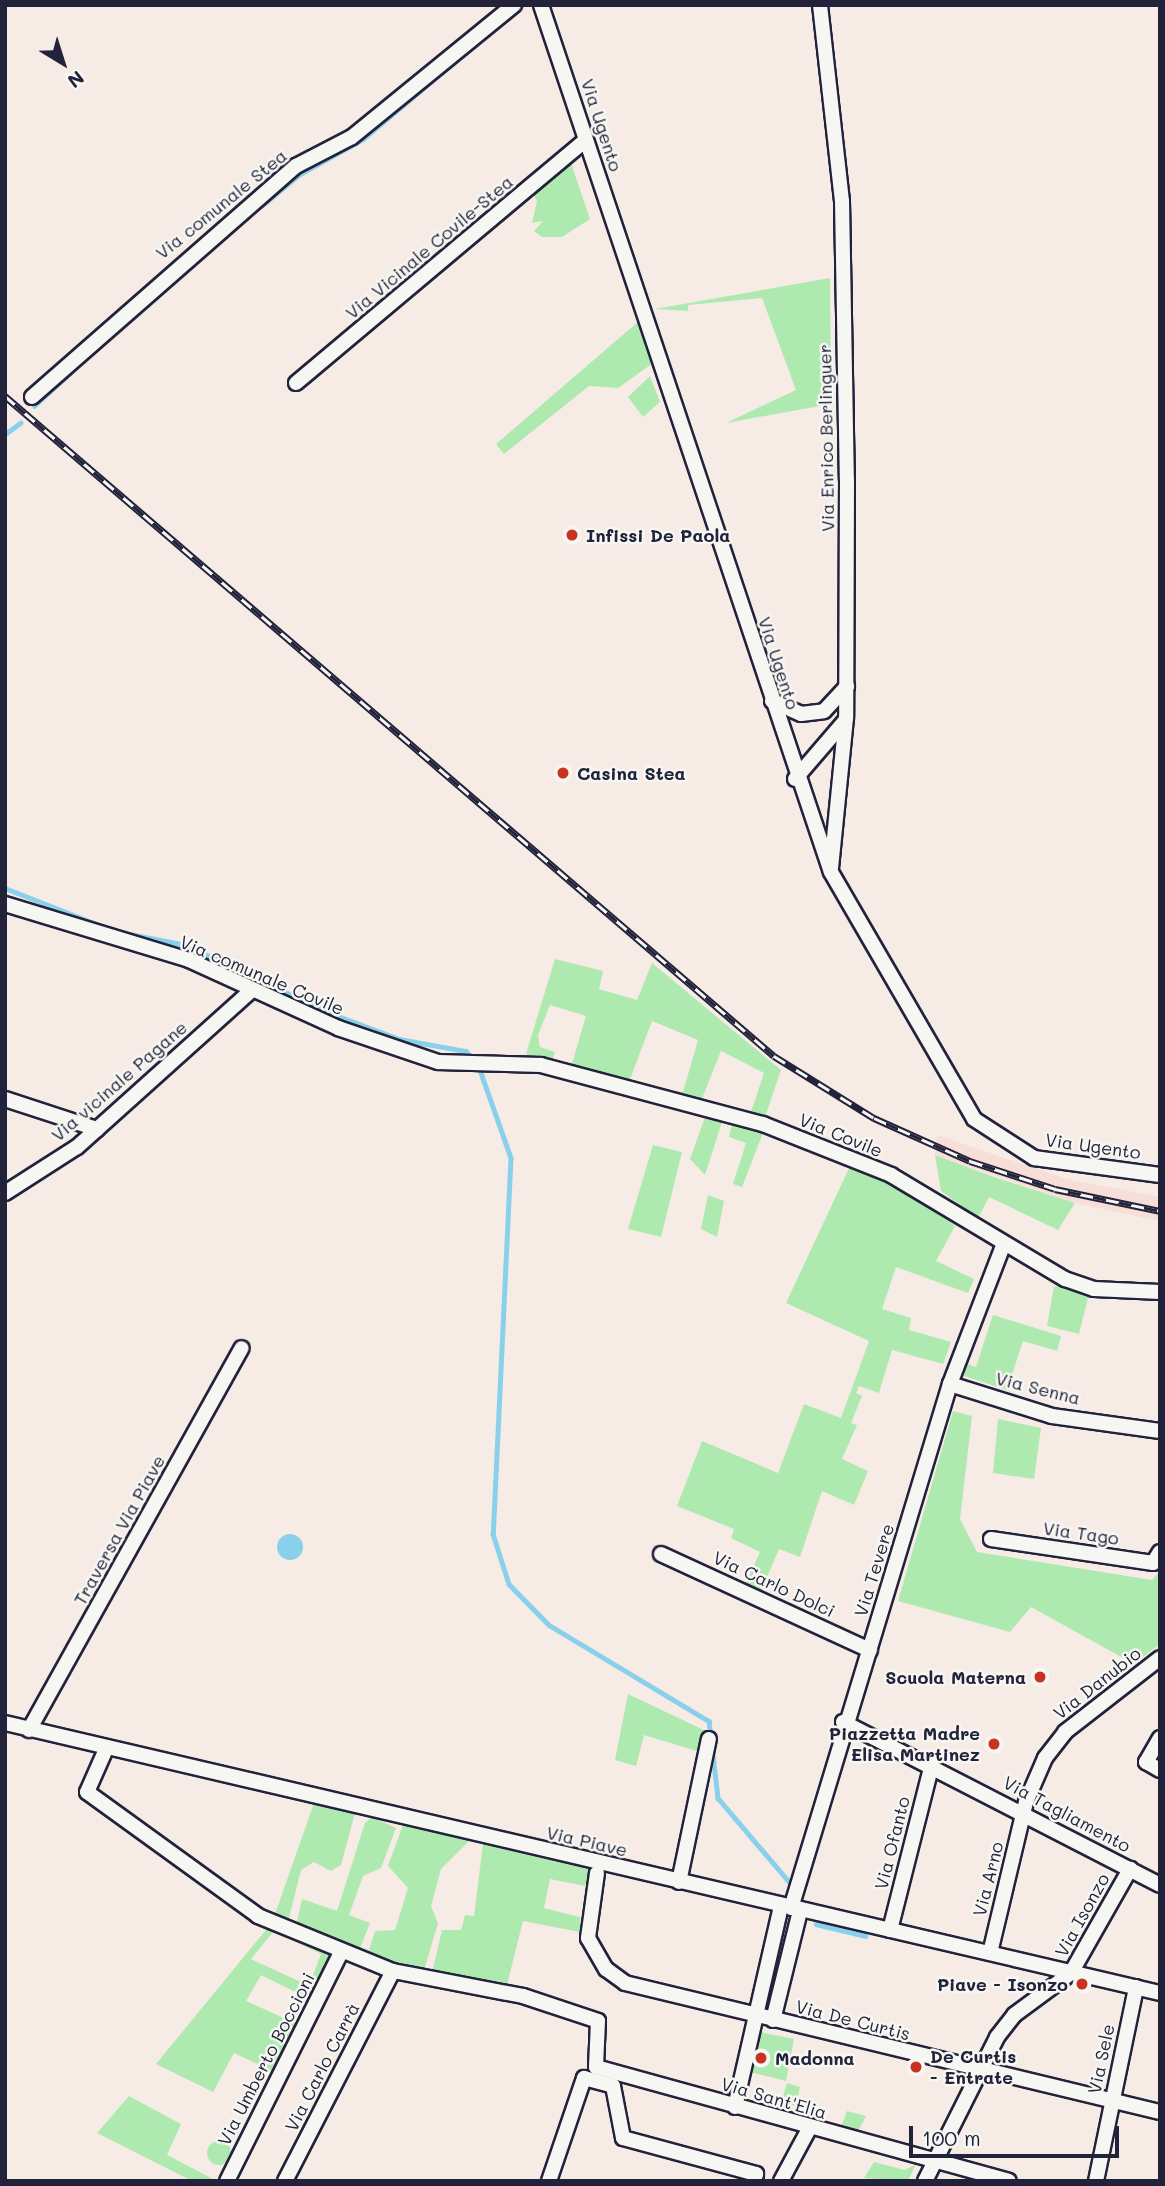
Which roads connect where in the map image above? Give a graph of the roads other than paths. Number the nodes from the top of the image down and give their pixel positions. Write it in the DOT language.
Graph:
graph roads {
  1 [pos="514,5"];
  2 [pos="541,5"];
  3 [pos="820,5"];
  4 [pos="586,140"];
  5 [pos="296,383"];
  6 [pos="32,397"];
  7 [pos="847,686"];
  8 [pos="772,701"];
  9 [pos="846,718"];
  10 [pos="795,779"];
  11 [pos="831,872"];
  12 [pos="5,904"];
  13 [pos="251,991"];
  14 [pos="486,1059"];
  15 [pos="5,1099"];
  16 [pos="97,1129"];
  17 [pos="1160,1175"];
  18 [pos="5,1193"];
  19 [pos="1003,1246"];
  20 [pos="1160,1292"];
  21 [pos="242,1348"];
  22 [pos="950,1384"];
  23 [pos="1160,1431"];
  24 [pos="991,1539"];
  25 [pos="1160,1552"];
  26 [pos="661,1553"];
  27 [pos="870,1650"];
  28 [pos="1159,1661"];
  29 [pos="843,1722"];
  30 [pos="5,1723"];
  31 [pos="29,1730"];
  32 [pos="1160,1738"];
  33 [pos="709,1739"];
  34 [pos="107,1749"];
  35 [pos="932,1765"];
  36 [pos="1160,1770"];
  37 [pos="1024,1814"];
  38 [pos="1130,1869"];
  39 [pos="597,1873"];
  40 [pos="679,1882"];
  41 [pos="1160,1885"];
  42 [pos="791,1908"];
  43 [pos="890,1930"];
  44 [pos="989,1953"];
  45 [pos="340,1954"];
  46 [pos="393,1971"];
  47 [pos="1071,1973"];
  48 [pos="1136,1987"];
  49 [pos="1160,1993"];
  50 [pos="757,2016"];
  51 [pos="773,2020"];
  52 [pos="981,2068"];
  53 [pos="1111,2101"];
  54 [pos="735,2107"];
  55 [pos="1160,2112"];
  56 [pos="809,2129"];
  57 [pos="933,2164"];
  58 [pos="227,2181"];
  59 [pos="285,2181"];
  60 [pos="549,2181"];
  61 [pos="754,2181"];
  62 [pos="781,2181"];
  63 [pos="925,2181"];
  64 [pos="1009,2181"];
  65 [pos="1096,2181"];
  1 -- 6 [label="street, Via comunale Stea"];
  2 -- 4 [label="street, Via Ugento"];
  3 -- 7 [label="street, Via Enrico Berlinguer"];
  4 -- 5 [label="street, Via Vicinale Covile-Stea"];
  4 -- 8 [label="street, Via Ugento"];
  7 -- 8 [label="street"];
  7 -- 9 [label="street, Via Enrico Berlinguer"];
  8 -- 10 [label="street, Via Ugento"];
  9 -- 10 [label="street"];
  9 -- 11 [label="street, Via Enrico Berlinguer"];
  10 -- 11 [label="street, Via Ugento"];
  11 -- 17 [label="street, Via Ugento"];
  12 -- 13 [label="street, Via comunale Covile"];
  13 -- 14 [label="street, Via comunale Covile"];
  13 -- 16 [label="street, Via vicinale Pagane"];
  14 -- 19 [label="street, Via Covile"];
  15 -- 16 [label="street"];
  16 -- 18 [label="street, Via vicinale Pagane"];
  19 -- 20 [label="street, Via Covile"];
  19 -- 22 [label="street, Via Tevere"];
  21 -- 31 [label="street, Traversa Via Piave"];
  22 -- 23 [label="street, Via Senna"];
  22 -- 27 [label="street, Via Tevere"];
  24 -- 25 [label="street, Via Tago"];
  26 -- 27 [label="street, Via Carlo Dolci"];
  27 -- 29 [label="street, Via Tevere"];
  28 -- 37 [label="street, Via Danubio"];
  29 -- 35 [label="street, Via Tagliamento"];
  29 -- 42 [label="street, Via Tevere"];
  30 -- 31 [label="street, Via Piave"];
  31 -- 34 [label="street, Via Piave"];
  32 -- 36 [label="street"];
  33 -- 40 [label="street"];
  34 -- 40 [label="street, Via Piave"];
  34 -- 45 [label="street"];
  35 -- 37 [label="street, Via Tagliamento"];
  35 -- 43 [label="street, Via Ofanto"];
  37 -- 38 [label="street, Via Tagliamento"];
  37 -- 44 [label="street, Via Arno"];
  38 -- 41 [label="street, Via Tagliamento"];
  38 -- 47 [label="street, Via Isonzo"];
  39 -- 50 [label="street, Via De Curtis"];
  40 -- 42 [label="street, Via Piave"];
  42 -- 43 [label="street, Via Piave"];
  42 -- 50 [label="street"];
  42 -- 51 [label="street"];
  43 -- 44 [label="street, Via Piave"];
  44 -- 47 [label="street, Via Piave"];
  45 -- 46 [label="street"];
  45 -- 58 [label="street, Via Umberto Boccioni"];
  46 -- 54 [label="street, Via Sant'Elia"];
  46 -- 59 [label="street, Via Carlo Carrà"];
  47 -- 48 [label="street, Via Piave"];
  47 -- 52 [label="street, Via Isonzo"];
  48 -- 49 [label="street, Via Piave"];
  48 -- 53 [label="street, Via Sele"];
  50 -- 51 [label="street, Via De Curtis"];
  50 -- 54 [label="street"];
  51 -- 52 [label="street, Via De Curtis"];
  52 -- 53 [label="street, Via De Curtis"];
  52 -- 57 [label="street, Via Isonzo"];
  53 -- 55 [label="street, Via De Curtis"];
  53 -- 65 [label="street, Via Sele"];
  54 -- 56 [label="street, Via Sant'Elia"];
  56 -- 57 [label="street, Via Sant'Elia"];
  56 -- 62 [label="street"];
  57 -- 63 [label="street, Via Isonzo"];
  57 -- 64 [label="street, Via Sant'Elia"];
  60 -- 61 [label="street"];
}
